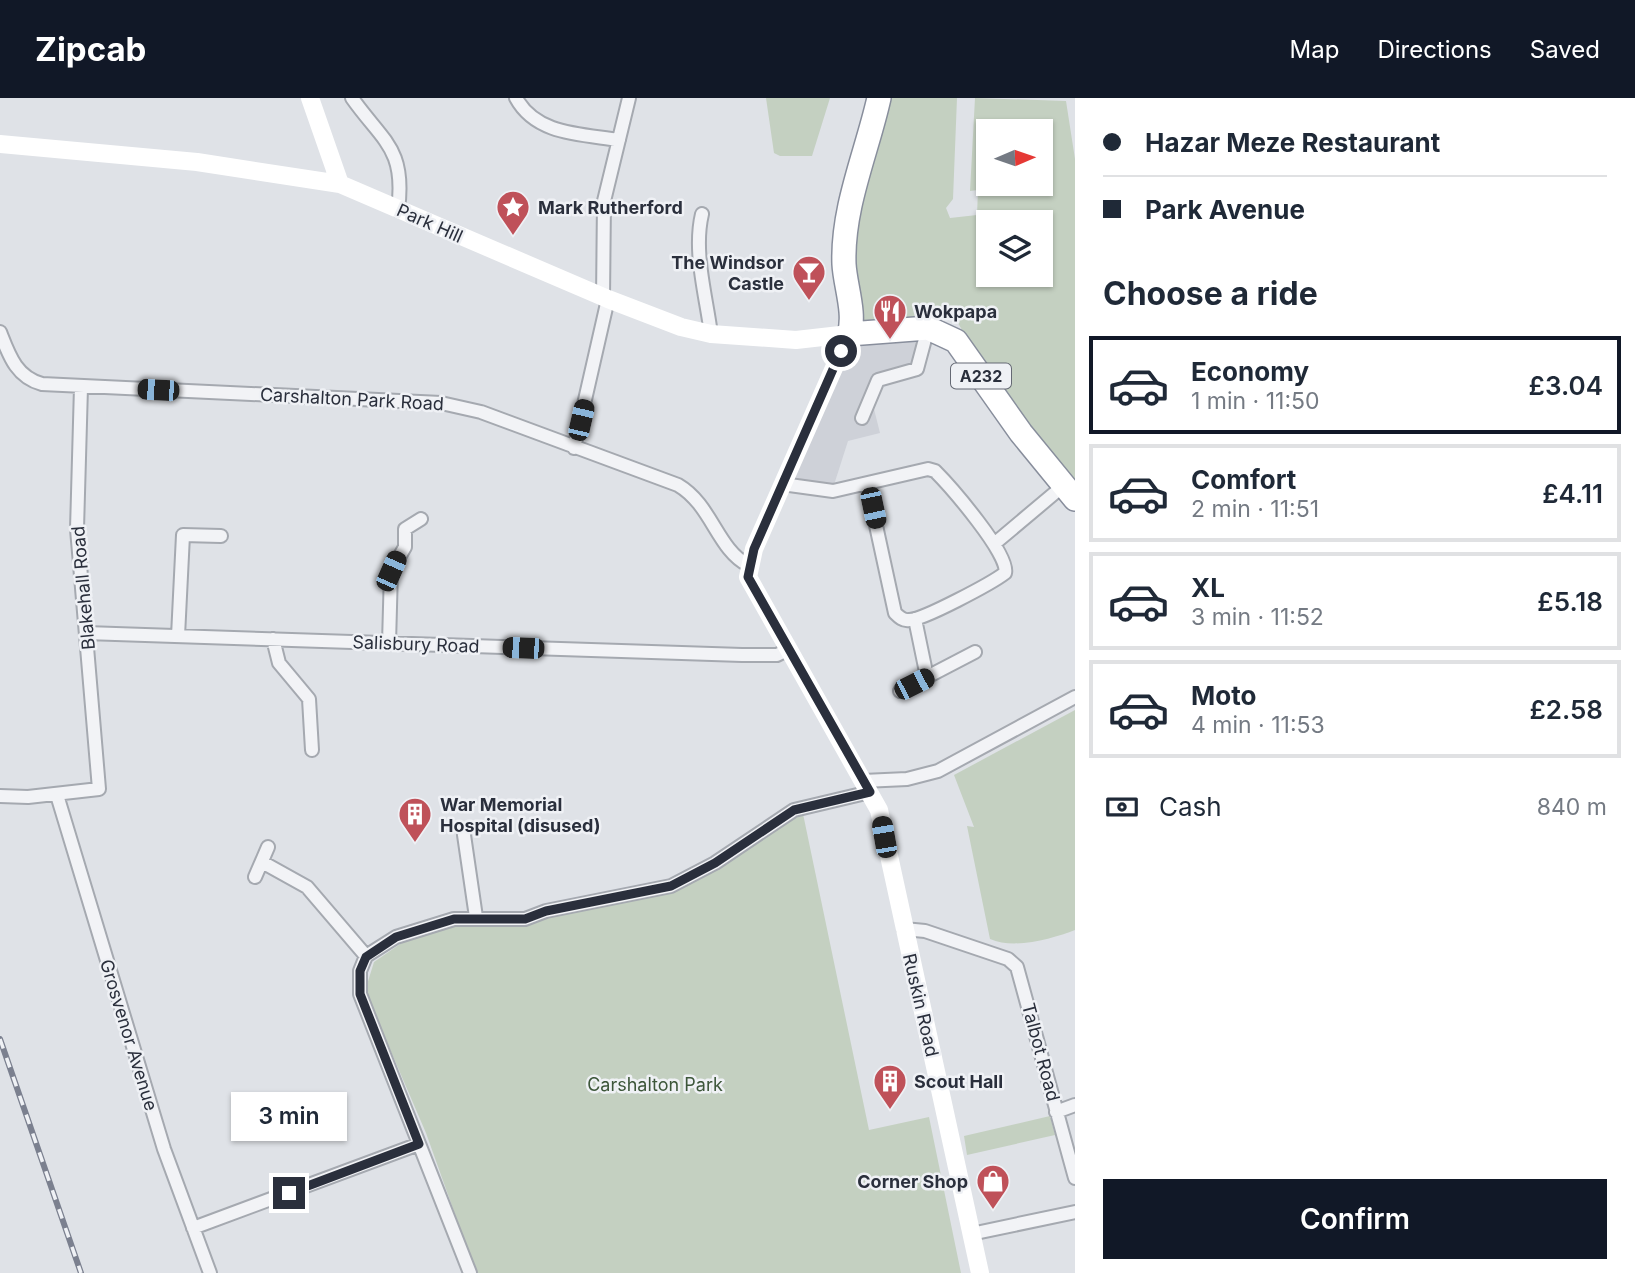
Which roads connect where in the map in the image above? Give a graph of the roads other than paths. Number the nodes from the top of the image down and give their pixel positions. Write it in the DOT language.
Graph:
graph roads {
  1 [pos="310,98"];
  2 [pos="352,98"];
  3 [pos="516,98"];
  4 [pos="629,98"];
  5 [pos="879,98"];
  6 [pos="619,140"];
  7 [pos="0,144"];
  8 [pos="340,184"];
  9 [pos="398,209"];
  10 [pos="702,214"];
  11 [pos="605,298"];
  12 [pos="928,328"];
  13 [pos="0,332"];
  14 [pos="711,334"];
  15 [pos="849,334"];
  16 [pos="81,387"];
  17 [pos="862,418"];
  18 [pos="574,448"];
  19 [pos="782,484"];
  20 [pos="867,484"];
  21 [pos="1069,493"];
  22 [pos="421,519"];
  23 [pos="221,536"];
  24 [pos="994,544"];
  25 [pos="748,565"];
  26 [pos="915,619"];
  27 [pos="86,633"];
  28 [pos="178,636"];
  29 [pos="273,639"];
  30 [pos="388,643"];
  31 [pos="787,650"];
  32 [pos="975,652"];
  33 [pos="927,677"];
  34 [pos="900,691"];
  35 [pos="1075,697"];
  36 [pos="312,750"];
  37 [pos="867,786"];
  38 [pos="57,795"];
  39 [pos="0,796"];
  40 [pos="464,835"];
  41 [pos="268,847"];
  42 [pos="262,862"];
  43 [pos="256,877"];
  44 [pos="476,917"];
  45 [pos="904,929"];
  46 [pos="366,957"];
  47 [pos="1075,1105"];
  48 [pos="1056,1112"];
  49 [pos="419,1144"];
  50 [pos="1075,1178"];
  51 [pos="1075,1212"];
  52 [pos="193,1228"];
  53 [pos="971,1234"];
  54 [pos="210,1273"];
  55 [pos="471,1273"];
  56 [pos="979,1273"];
  1 -- 8 [label="main road"];
  2 -- 9 [label="street"];
  3 -- 6 [label="street"];
  4 -- 6 [label="street"];
  5 -- 15 [label="highway"];
  6 -- 11 [label="street"];
  7 -- 8 [label="main road, Park Hill"];
  8 -- 9 [label="main road, Park Hill"];
  9 -- 11 [label="main road, Park Hill"];
  10 -- 14 [label="street"];
  11 -- 14 [label="main road, Park Hill"];
  11 -- 18 [label="street"];
  12 -- 15 [label="highway"];
  12 -- 17 [label="street"];
  12 -- 21 [label="highway, A232"];
  13 -- 16 [label="street, Carshalton Park Road"];
  14 -- 15 [label="main road, Park Hill"];
  15 -- 19 [label="main road"];
  16 -- 18 [label="street, Carshalton Park Road"];
  16 -- 27 [label="street, Blakehall Road"];
  18 -- 25 [label="street, Carshalton Park Road"];
  19 -- 20 [label="street"];
  19 -- 25 [label="main road"];
  20 -- 24 [label="street"];
  20 -- 26 [label="street"];
  21 -- 24 [label="street"];
  22 -- 30 [label="street"];
  23 -- 28 [label="street"];
  24 -- 26 [label="street"];
  25 -- 31 [label="main road, Carshalton Park Road"];
  26 -- 33 [label="street"];
  27 -- 28 [label="street, Salisbury Road"];
  27 -- 38 [label="street, Blakehall Road"];
  28 -- 29 [label="street, Salisbury Road"];
  29 -- 30 [label="street, Salisbury Road"];
  29 -- 36 [label="street"];
  30 -- 31 [label="street, Salisbury Road"];
  31 -- 37 [label="main road, Carshalton Park Road"];
  32 -- 33 [label="street"];
  33 -- 34 [label="street"];
  35 -- 37 [label="street"];
  37 -- 44 [label="street"];
  37 -- 45 [label="main road, Ruskin Road"];
  38 -- 39 [label="street"];
  38 -- 52 [label="street, Grosvenor Avenue"];
  40 -- 44 [label="street"];
  41 -- 42 [label="street"];
  42 -- 43 [label="street"];
  42 -- 46 [label="street"];
  44 -- 46 [label="street"];
  45 -- 48 [label="street, Talbot Road"];
  45 -- 53 [label="main road, Ruskin Road"];
  46 -- 49 [label="street"];
  47 -- 48 [label="street"];
  48 -- 50 [label="street, Talbot Road"];
  49 -- 52 [label="street"];
  49 -- 55 [label="street"];
  51 -- 53 [label="street"];
  52 -- 54 [label="street, Grosvenor Avenue"];
  53 -- 56 [label="main road, Ruskin Road"];
}
